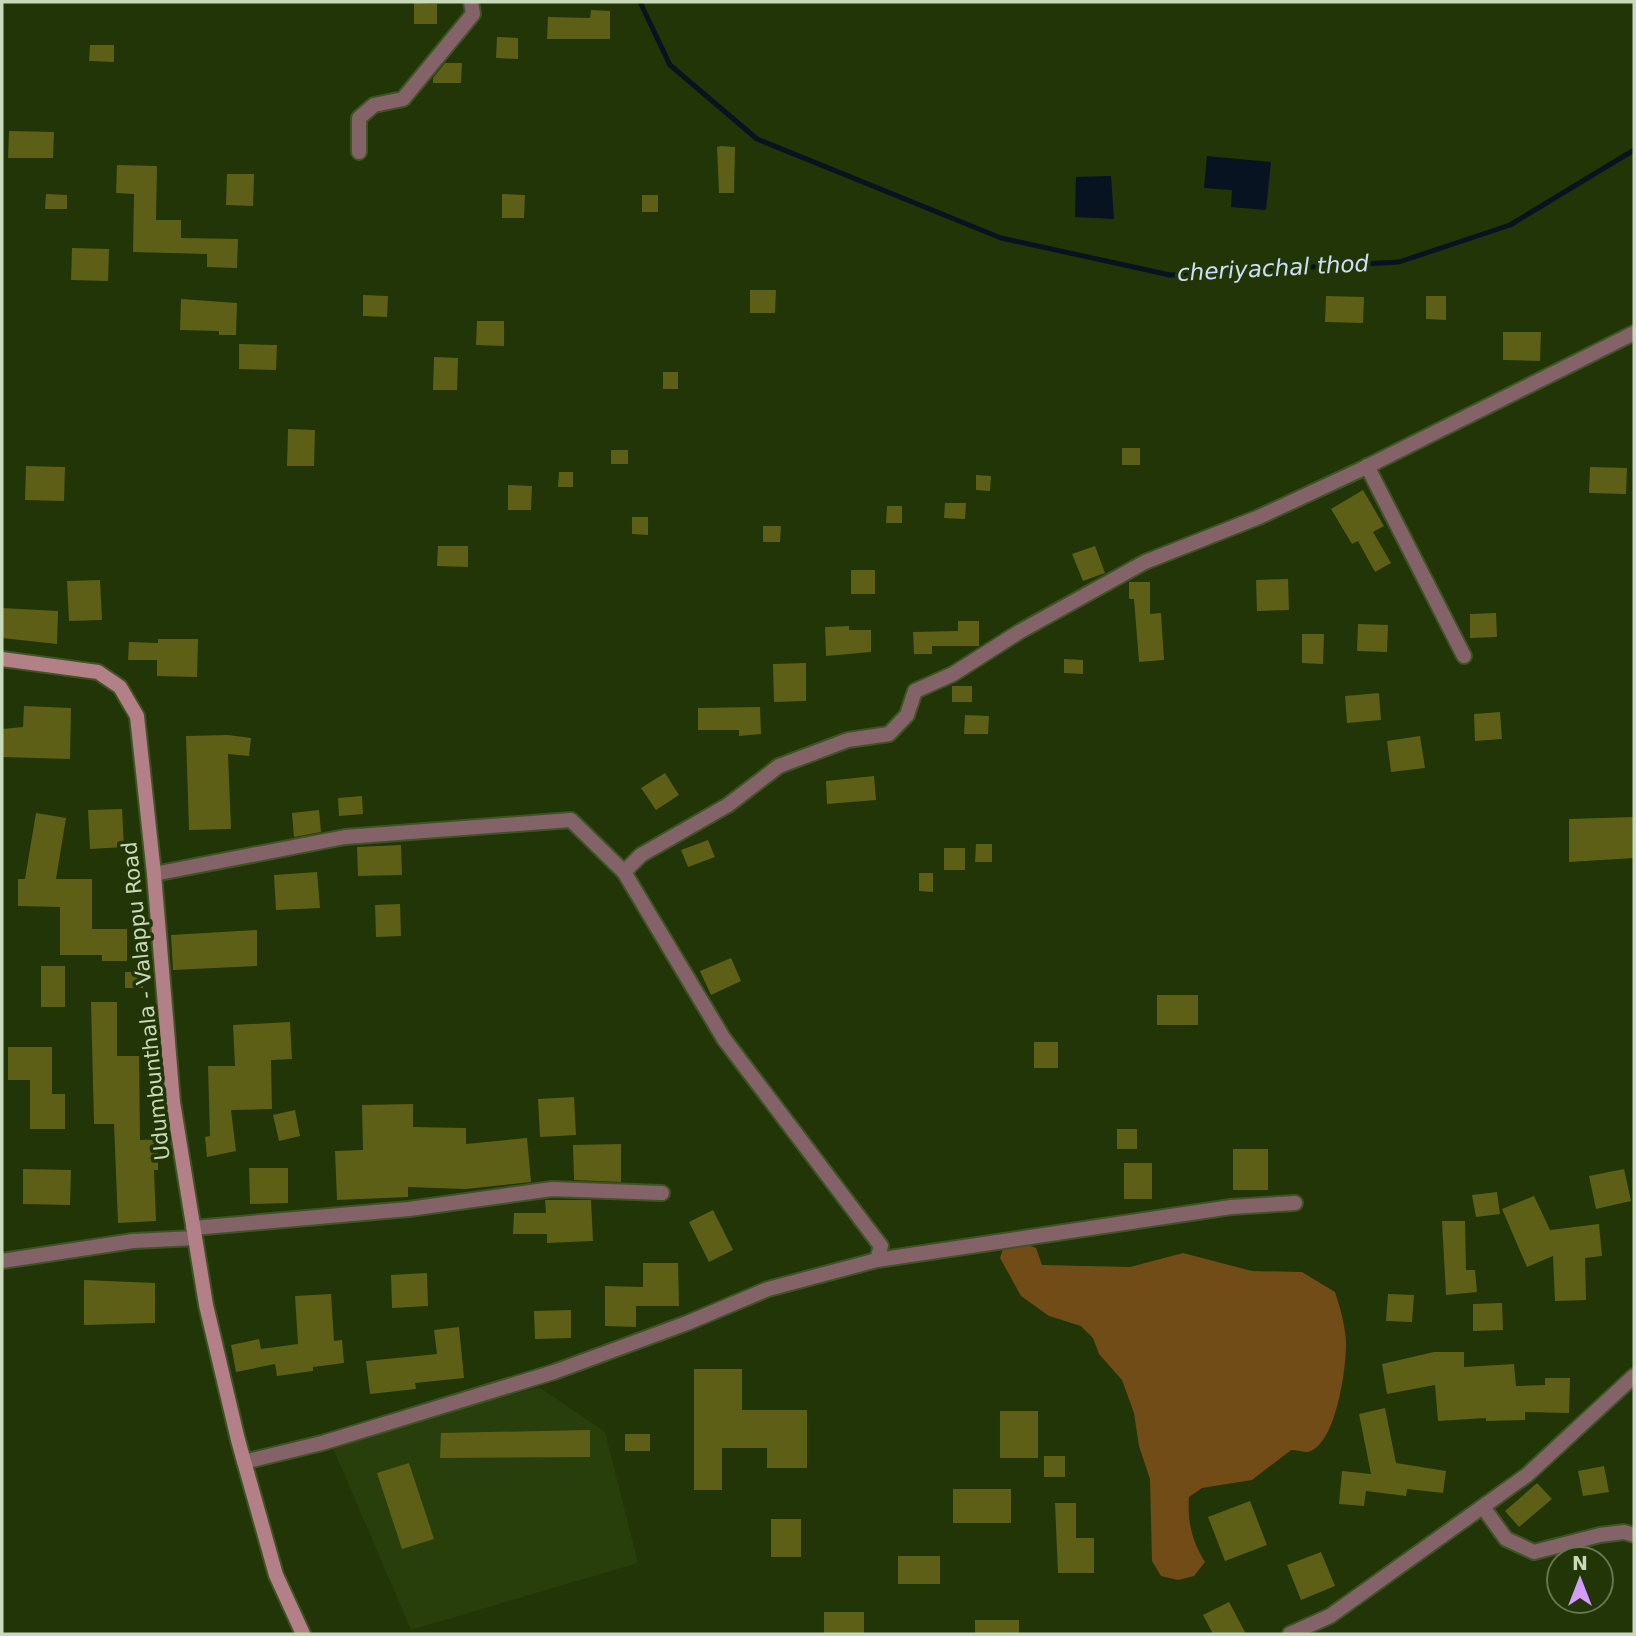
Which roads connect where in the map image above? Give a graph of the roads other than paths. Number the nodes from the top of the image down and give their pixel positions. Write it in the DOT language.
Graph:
graph roads {
  1 [pos="471,2"];
  2 [pos="359,152"];
  3 [pos="1634,333"];
  4 [pos="1367,466"];
  5 [pos="1464,656"];
  6 [pos="2,659"];
  7 [pos="624,872"];
  8 [pos="154,874"];
  9 [pos="662,1193"];
  10 [pos="1295,1203"];
  11 [pos="194,1233"];
  12 [pos="877,1260"];
  13 [pos="2,1261"];
  14 [pos="1634,1376"];
  15 [pos="244,1462"];
  16 [pos="1483,1507"];
  17 [pos="1634,1535"];
  18 [pos="303,1634"];
  19 [pos="1290,1634"];
  1 -- 2 [label="street"];
  3 -- 4 [label="street"];
  4 -- 5 [label="street"];
  4 -- 7 [label="street"];
  6 -- 8 [label="main road, Udumbunthala - Valappu Road"];
  7 -- 8 [label="street"];
  7 -- 12 [label="street"];
  8 -- 11 [label="main road, Udumbunthala - Valappu Road"];
  9 -- 11 [label="street"];
  10 -- 12 [label="street"];
  11 -- 13 [label="street"];
  11 -- 15 [label="main road, Udumbunthala - Valappu Road"];
  12 -- 15 [label="street"];
  14 -- 16 [label="street"];
  15 -- 18 [label="main road, Udumbunthala - Valappu Road"];
  16 -- 17 [label="street"];
  16 -- 19 [label="street"];
}
